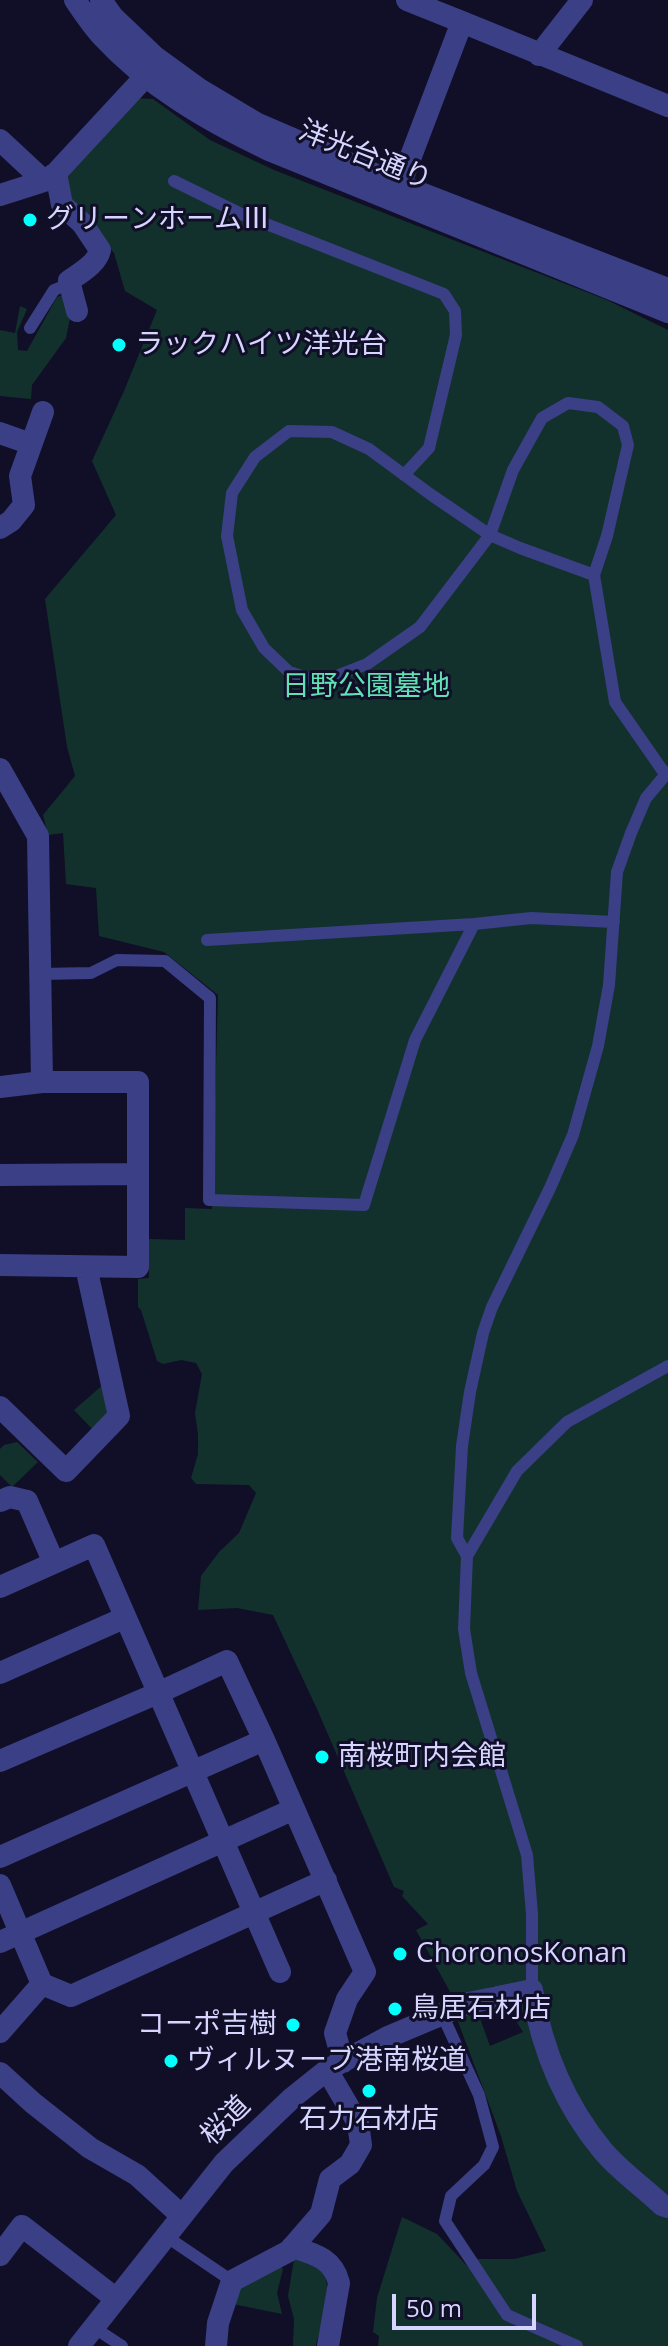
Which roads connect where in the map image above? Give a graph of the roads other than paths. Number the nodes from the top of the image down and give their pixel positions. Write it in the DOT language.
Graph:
graph roads {
  1 [pos="75,0"];
  2 [pos="101,0"];
  3 [pos="407,0"];
  4 [pos="582,0"];
  5 [pos="462,22"];
  6 [pos="539,55"];
  7 [pos="145,77"];
  8 [pos="668,106"];
  9 [pos="0,140"];
  10 [pos="50,177"];
  11 [pos="174,181"];
  12 [pos="400,185"];
  13 [pos="0,195"];
  14 [pos="69,284"];
  15 [pos="668,289"];
  16 [pos="77,311"];
  17 [pos="668,312"];
  18 [pos="30,328"];
  19 [pos="43,412"];
  20 [pos="0,433"];
  21 [pos="31,444"];
  22 [pos="404,475"];
  23 [pos="0,528"];
  24 [pos="490,535"];
  25 [pos="594,575"];
  26 [pos="0,769"];
  27 [pos="667,773"];
  28 [pos="614,922"];
  29 [pos="474,924"];
  30 [pos="207,940"];
  31 [pos="41,974"];
  32 [pos="42,1082"];
  33 [pos="0,1087"];
  34 [pos="138,1174"];
  35 [pos="0,1176"];
  36 [pos="0,1265"];
  37 [pos="86,1267"];
  38 [pos="668,1366"];
  39 [pos="0,1407"];
  40 [pos="0,1501"];
  41 [pos="467,1556"];
  42 [pos="54,1563"];
  43 [pos="0,1587"];
  44 [pos="124,1618"];
  45 [pos="0,1673"];
  46 [pos="158,1693"];
  47 [pos="264,1740"];
  48 [pos="0,1761"];
  49 [pos="193,1771"];
  50 [pos="294,1809"];
  51 [pos="223,1840"];
  52 [pos="0,1857"];
  53 [pos="326,1880"];
  54 [pos="0,1885"];
  55 [pos="253,1912"];
  56 [pos="21,1932"];
  57 [pos="0,1942"];
  58 [pos="280,1972"];
  59 [pos="42,1984"];
  60 [pos="532,1990"];
  61 [pos="442,2014"];
  62 [pos="0,2032"];
  63 [pos="335,2066"];
  64 [pos="0,2073"];
  65 [pos="668,2207"];
  66 [pos="182,2216"];
  67 [pos="167,2237"];
  68 [pos="292,2247"];
  69 [pos="0,2255"];
  70 [pos="232,2281"];
  71 [pos="115,2298"];
  72 [pos="93,2327"];
  73 [pos="556,2342"];
  74 [pos="79,2346"];
  75 [pos="122,2346"];
  76 [pos="216,2346"];
  77 [pos="328,2346"];
  78 [pos="577,2346"];
  1 -- 7 [label="street, 洋光台通り"];
  2 -- 12 [label="street, 洋光台通り"];
  3 -- 5 [label="street"];
  4 -- 6 [label="street"];
  5 -- 6 [label="street"];
  5 -- 12 [label="street"];
  6 -- 8 [label="street"];
  7 -- 10 [label="street"];
  7 -- 17 [label="street, 洋光台通り"];
  9 -- 10 [label="street"];
  10 -- 13 [label="street"];
  10 -- 14 [label="street"];
  11 -- 22 [label="lane"];
  12 -- 15 [label="street, 洋光台通り"];
  14 -- 16 [label="street"];
  14 -- 18 [label="lane"];
  19 -- 21 [label="street"];
  20 -- 21 [label="street"];
  21 -- 23 [label="street"];
  22 -- 24 [label="lane"];
  22 -- 24 [label="lane"];
  24 -- 25 [label="lane"];
  24 -- 25 [label="lane"];
  25 -- 27 [label="lane"];
  26 -- 31 [label="street"];
  27 -- 28 [label="lane"];
  28 -- 29 [label="lane"];
  28 -- 41 [label="lane"];
  29 -- 30 [label="lane"];
  29 -- 31 [label="lane"];
  31 -- 32 [label="street"];
  32 -- 33 [label="street"];
  32 -- 34 [label="street"];
  34 -- 35 [label="street"];
  34 -- 37 [label="street"];
  36 -- 37 [label="street"];
  37 -- 39 [label="street"];
  38 -- 41 [label="lane"];
  40 -- 42 [label="street"];
  41 -- 60 [label="lane"];
  42 -- 43 [label="street"];
  42 -- 44 [label="street"];
  44 -- 45 [label="street"];
  44 -- 46 [label="street"];
  46 -- 47 [label="street"];
  46 -- 48 [label="street"];
  46 -- 49 [label="street"];
  47 -- 49 [label="street"];
  47 -- 50 [label="street"];
  49 -- 51 [label="street"];
  49 -- 52 [label="street"];
  50 -- 51 [label="street"];
  50 -- 53 [label="street"];
  51 -- 55 [label="street"];
  51 -- 56 [label="street"];
  53 -- 55 [label="street"];
  53 -- 63 [label="street"];
  54 -- 56 [label="street"];
  55 -- 58 [label="street"];
  55 -- 59 [label="street"];
  56 -- 57 [label="street"];
  56 -- 59 [label="street"];
  59 -- 62 [label="street"];
  60 -- 61 [label="street, 桜道"];
  60 -- 65 [label="street"];
  61 -- 63 [label="street, 桜道"];
  61 -- 73 [label="lane"];
  63 -- 66 [label="street, 桜道"];
  63 -- 68 [label="street"];
  64 -- 66 [label="street"];
  66 -- 67 [label="street, 桜道"];
  67 -- 70 [label="lane"];
  67 -- 71 [label="street, 桜道"];
  68 -- 70 [label="street"];
  68 -- 77 [label="street"];
  69 -- 71 [label="street"];
  70 -- 76 [label="street"];
  71 -- 72 [label="street, 桜道"];
  72 -- 74 [label="street, 桜道"];
  72 -- 75 [label="lane"];
  73 -- 78 [label="lane"];
}
